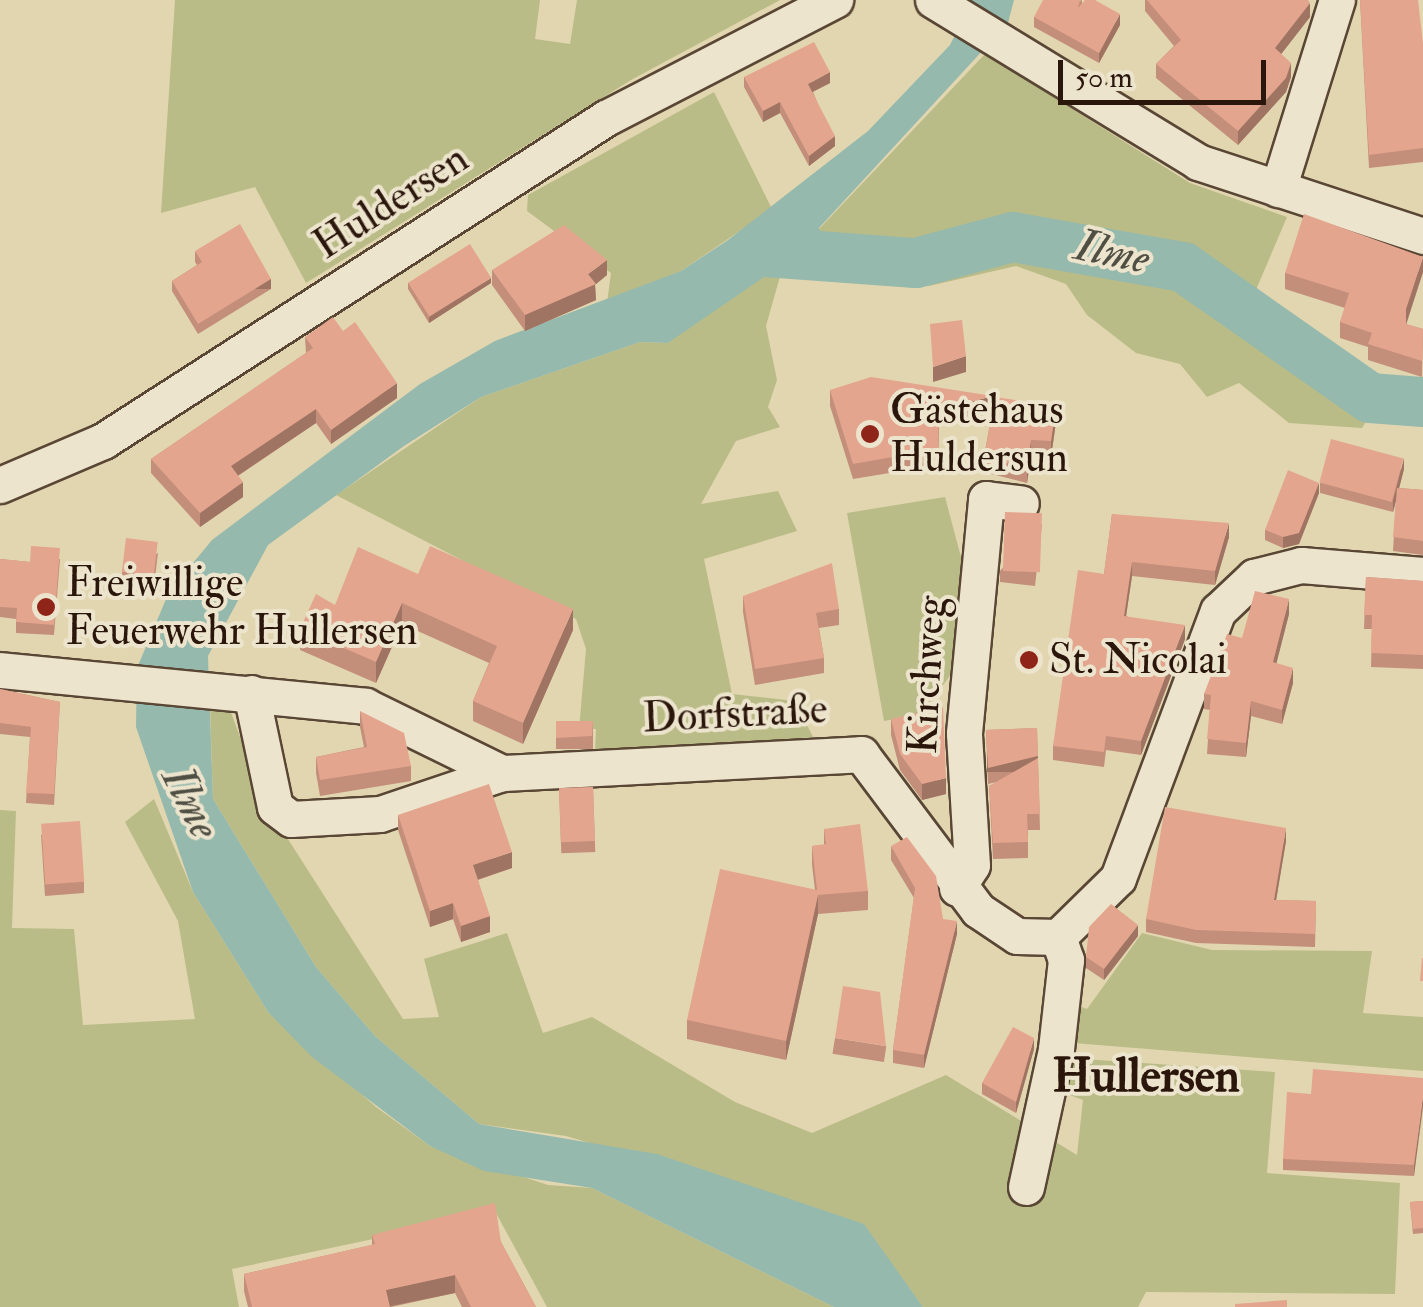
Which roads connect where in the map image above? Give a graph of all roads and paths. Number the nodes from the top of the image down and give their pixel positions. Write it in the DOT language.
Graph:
graph roads {
  1 [pos="835,0"];
  2 [pos="1336,0"];
  3 [pos="944,5"];
  4 [pos="1278,189"];
  5 [pos="1423,236"];
  6 [pos="0,485"];
  7 [pos="1022,503"];
  8 [pos="1423,575"];
  9 [pos="0,670"];
  10 [pos="241,692"];
  11 [pos="502,773"];
  12 [pos="957,888"];
  13 [pos="1058,937"];
  14 [pos="1026,1187"];
  1 -- 6 [label="street, Huldersen"];
  2 -- 4 [label="street"];
  3 -- 4 [label="street"];
  4 -- 5 [label="street"];
  7 -- 12 [label="street, Kirchweg"];
  8 -- 13 [label="street"];
  9 -- 10 [label="street"];
  10 -- 11 [label="street"];
  10 -- 11 [label="street"];
  11 -- 12 [label="street, Dorfstraße"];
  12 -- 13 [label="street, Dorfstraße"];
  13 -- 14 [label="street"];
}
